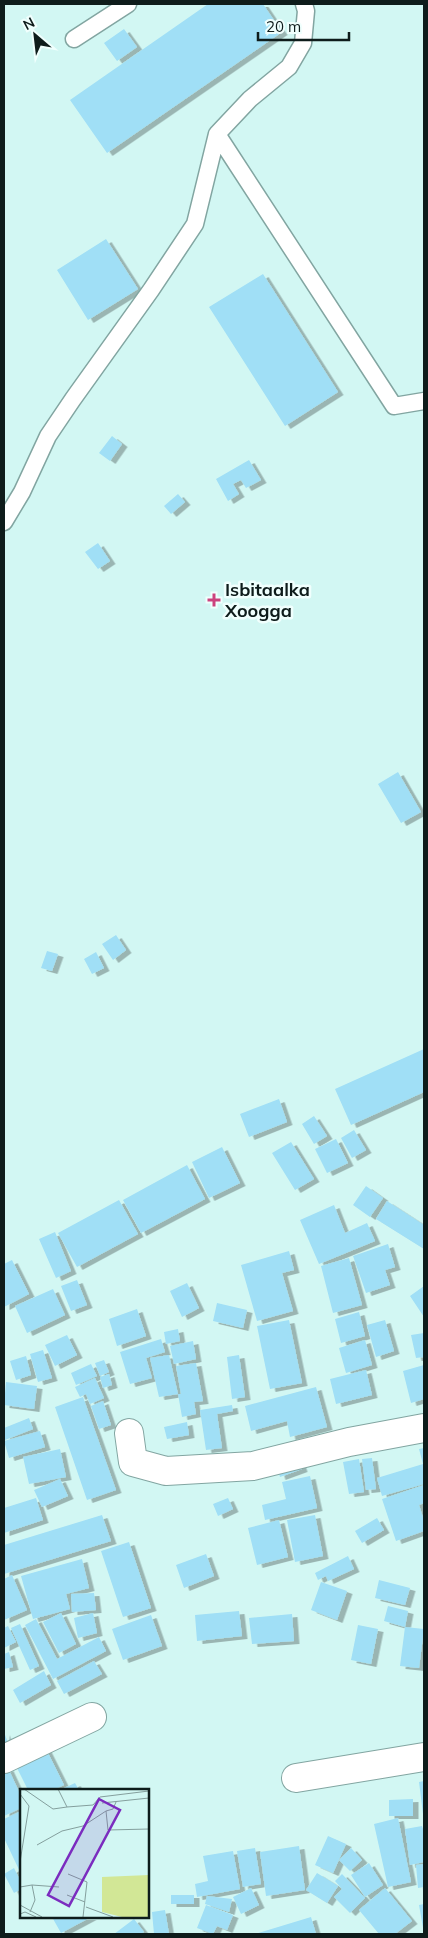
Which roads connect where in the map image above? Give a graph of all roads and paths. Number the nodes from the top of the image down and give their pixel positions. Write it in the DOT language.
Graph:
graph roads {
  1 [pos="128,4"];
  2 [pos="304,4"];
  3 [pos="74,39"];
  4 [pos="217,134"];
  5 [pos="424,401"];
  6 [pos="4,522"];
  7 [pos="424,1428"];
  8 [pos="129,1433"];
  9 [pos="92,1717"];
  10 [pos="424,1757"];
  11 [pos="4,1760"];
  12 [pos="296,1778"];
  1 -- 3 [label="lane"];
  2 -- 4 [label="lane"];
  4 -- 5 [label="lane"];
  4 -- 6 [label="lane"];
  7 -- 8 [label="street"];
  9 -- 11 [label="street"];
  10 -- 12 [label="street"];
}
